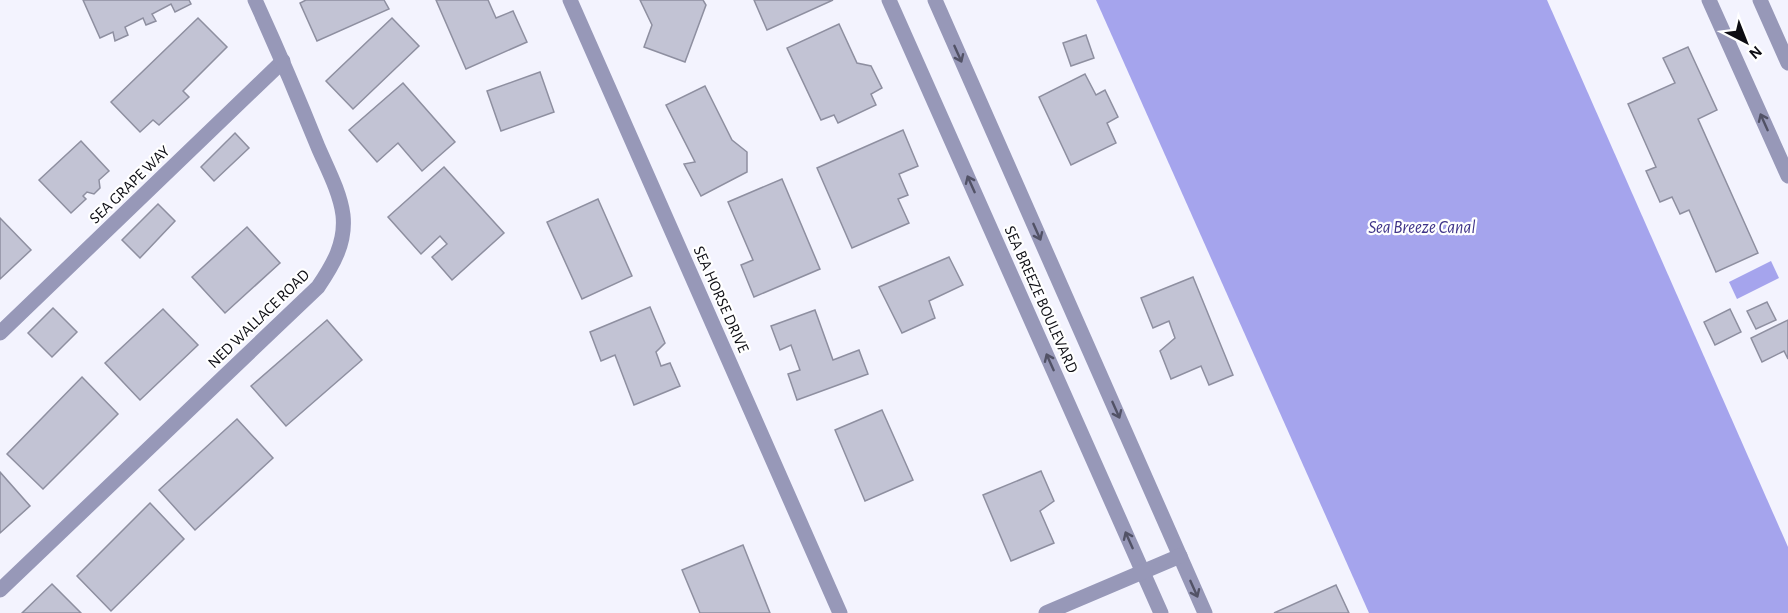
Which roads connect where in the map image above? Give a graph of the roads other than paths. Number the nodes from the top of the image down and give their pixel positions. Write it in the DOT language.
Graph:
graph roads {
  1 [pos="255,0"];
  2 [pos="570,0"];
  3 [pos="889,0"];
  4 [pos="935,0"];
  5 [pos="1709,0"];
  6 [pos="1760,0"];
  7 [pos="284,61"];
  8 [pos="1788,63"];
  9 [pos="1788,176"];
  10 [pos="0,333"];
  11 [pos="1180,556"];
  12 [pos="1143,572"];
  13 [pos="0,590"];
  14 [pos="840,613"];
  15 [pos="1046,613"];
  16 [pos="1161,613"];
  17 [pos="1205,613"];
  1 -- 7 [label="street, NED WALLACE ROAD"];
  2 -- 14 [label="street, SEA HORSE DRIVE"];
  12 -- 3 [label="street, SEA BREEZE BOULEVARD, one-way"];
  4 -- 11 [label="street, SEA BREEZE BOULEVARD, one-way"];
  9 -- 5 [label="street, one-way"];
  6 -- 8 [label="street"];
  7 -- 10 [label="street, SEA GRAPE WAY"];
  7 -- 13 [label="street, NED WALLACE ROAD"];
  11 -- 12 [label="street"];
  11 -- 17 [label="street, SEA BREEZE BOULEVARD, one-way"];
  12 -- 15 [label="street"];
  12 -- 16 [label="street, SEA BREEZE BOULEVARD"];
}
